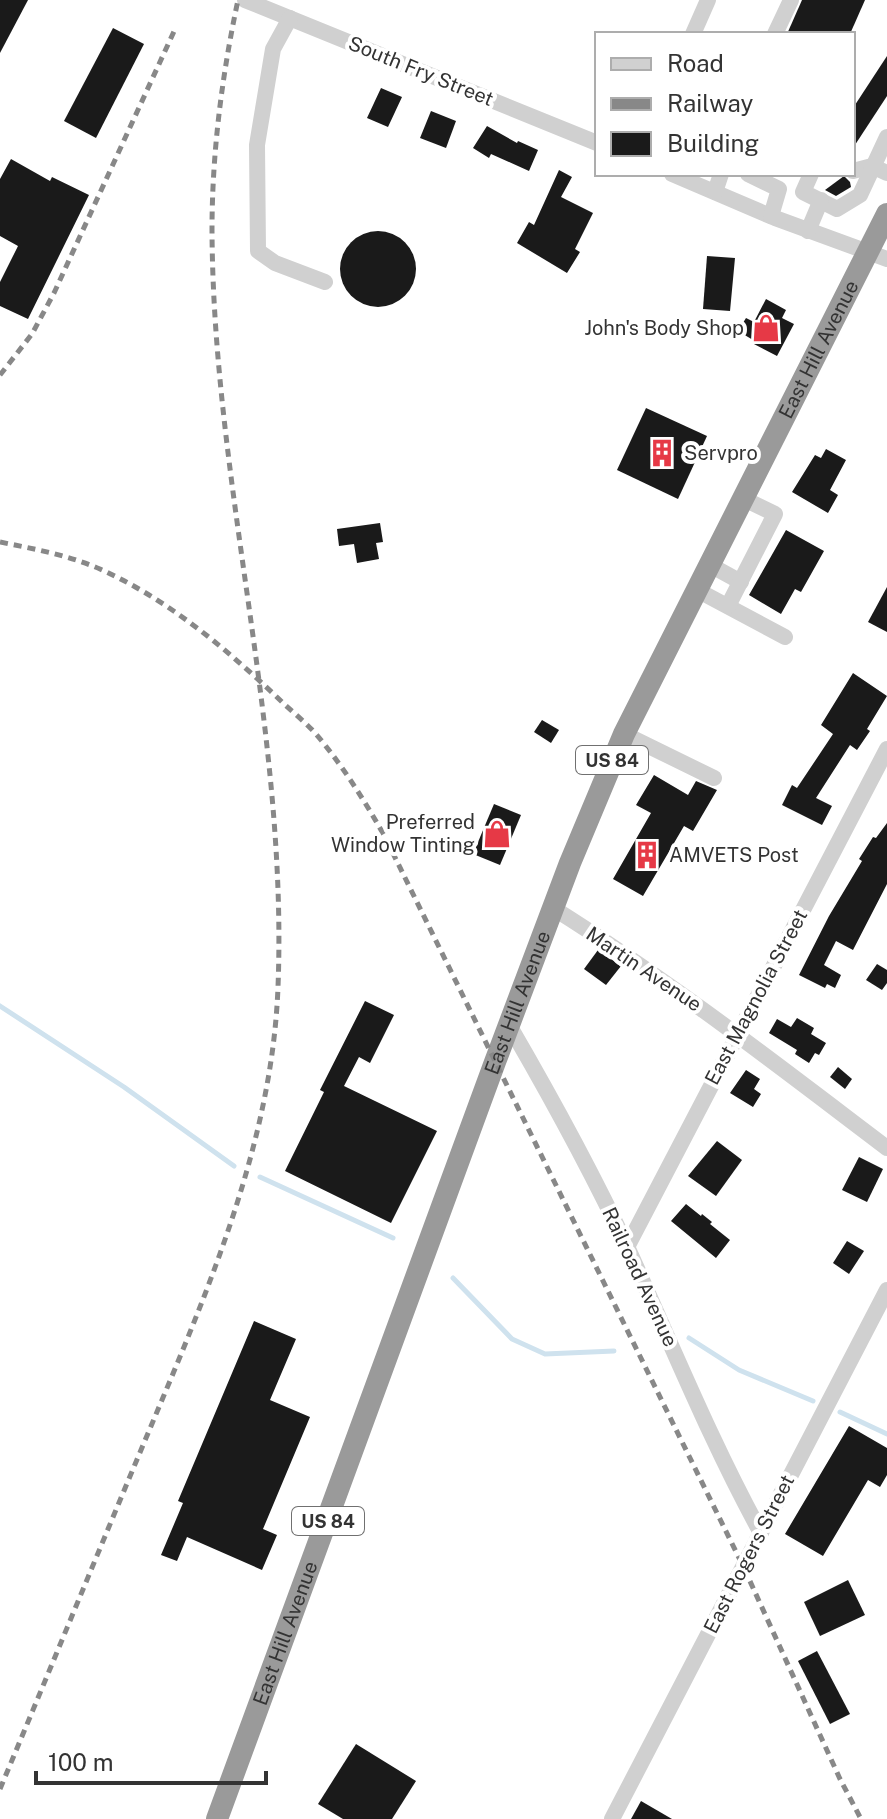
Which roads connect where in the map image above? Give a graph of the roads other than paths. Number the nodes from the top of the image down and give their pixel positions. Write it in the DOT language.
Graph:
graph roads {
  1 [pos="245,0"];
  2 [pos="708,0"];
  3 [pos="791,0"];
  4 [pos="290,18"];
  5 [pos="694,32"];
  6 [pos="776,32"];
  7 [pos="887,137"];
  8 [pos="595,142"];
  9 [pos="880,169"];
  10 [pos="855,171"];
  11 [pos="677,176"];
  12 [pos="720,176"];
  13 [pos="752,176"];
  14 [pos="810,176"];
  15 [pos="715,192"];
  16 [pos="821,200"];
  17 [pos="887,214"];
  18 [pos="771,216"];
  19 [pos="808,231"];
  20 [pos="878,255"];
  21 [pos="325,282"];
  22 [pos="744,499"];
  23 [pos="710,565"];
  24 [pos="741,582"];
  25 [pos="697,590"];
  26 [pos="728,606"];
  27 [pos="785,637"];
  28 [pos="624,734"];
  29 [pos="887,749"];
  30 [pos="714,778"];
  31 [pos="553,908"];
  32 [pos="509,1025"];
  33 [pos="736,1034"];
  34 [pos="887,1148"];
  35 [pos="627,1247"];
  36 [pos="887,1290"];
  37 [pos="761,1533"];
  38 [pos="217,1819"];
  39 [pos="612,1819"];
  1 -- 4 [label="street, South Fry Street"];
  2 -- 5 [label="street"];
  3 -- 6 [label="street"];
  4 -- 8 [label="street, South Fry Street"];
  4 -- 21 [label="street"];
  7 -- 9 [label="street"];
  9 -- 10 [label="street"];
  9 -- 16 [label="street"];
  11 -- 15 [label="street"];
  12 -- 15 [label="street"];
  13 -- 18 [label="street"];
  14 -- 16 [label="street"];
  15 -- 18 [label="street"];
  16 -- 19 [label="street"];
  17 -- 20 [label="highway, East Hill Avenue / US 84"];
  18 -- 19 [label="street"];
  19 -- 20 [label="street"];
  20 -- 22 [label="highway, East Hill Avenue / US 84"];
  22 -- 23 [label="highway, East Hill Avenue / US 84"];
  22 -- 24 [label="street"];
  23 -- 24 [label="street"];
  23 -- 25 [label="highway, East Hill Avenue / US 84"];
  24 -- 26 [label="street"];
  25 -- 26 [label="street"];
  25 -- 28 [label="highway, East Hill Avenue / US 84"];
  26 -- 27 [label="street"];
  28 -- 30 [label="street"];
  28 -- 31 [label="highway, East Hill Avenue / US 84"];
  29 -- 33 [label="street, East Magnolia Street"];
  31 -- 32 [label="highway, East Hill Avenue / US 84"];
  31 -- 33 [label="street, Martin Avenue"];
  32 -- 35 [label="street, Railroad Avenue"];
  32 -- 38 [label="highway, East Hill Avenue / US 84"];
  33 -- 34 [label="street, Martin Avenue"];
  33 -- 35 [label="street, East Magnolia Street"];
  35 -- 37 [label="street, Railroad Avenue"];
  36 -- 37 [label="street, East Rogers Street"];
  37 -- 39 [label="street, East Rogers Street"];
}
